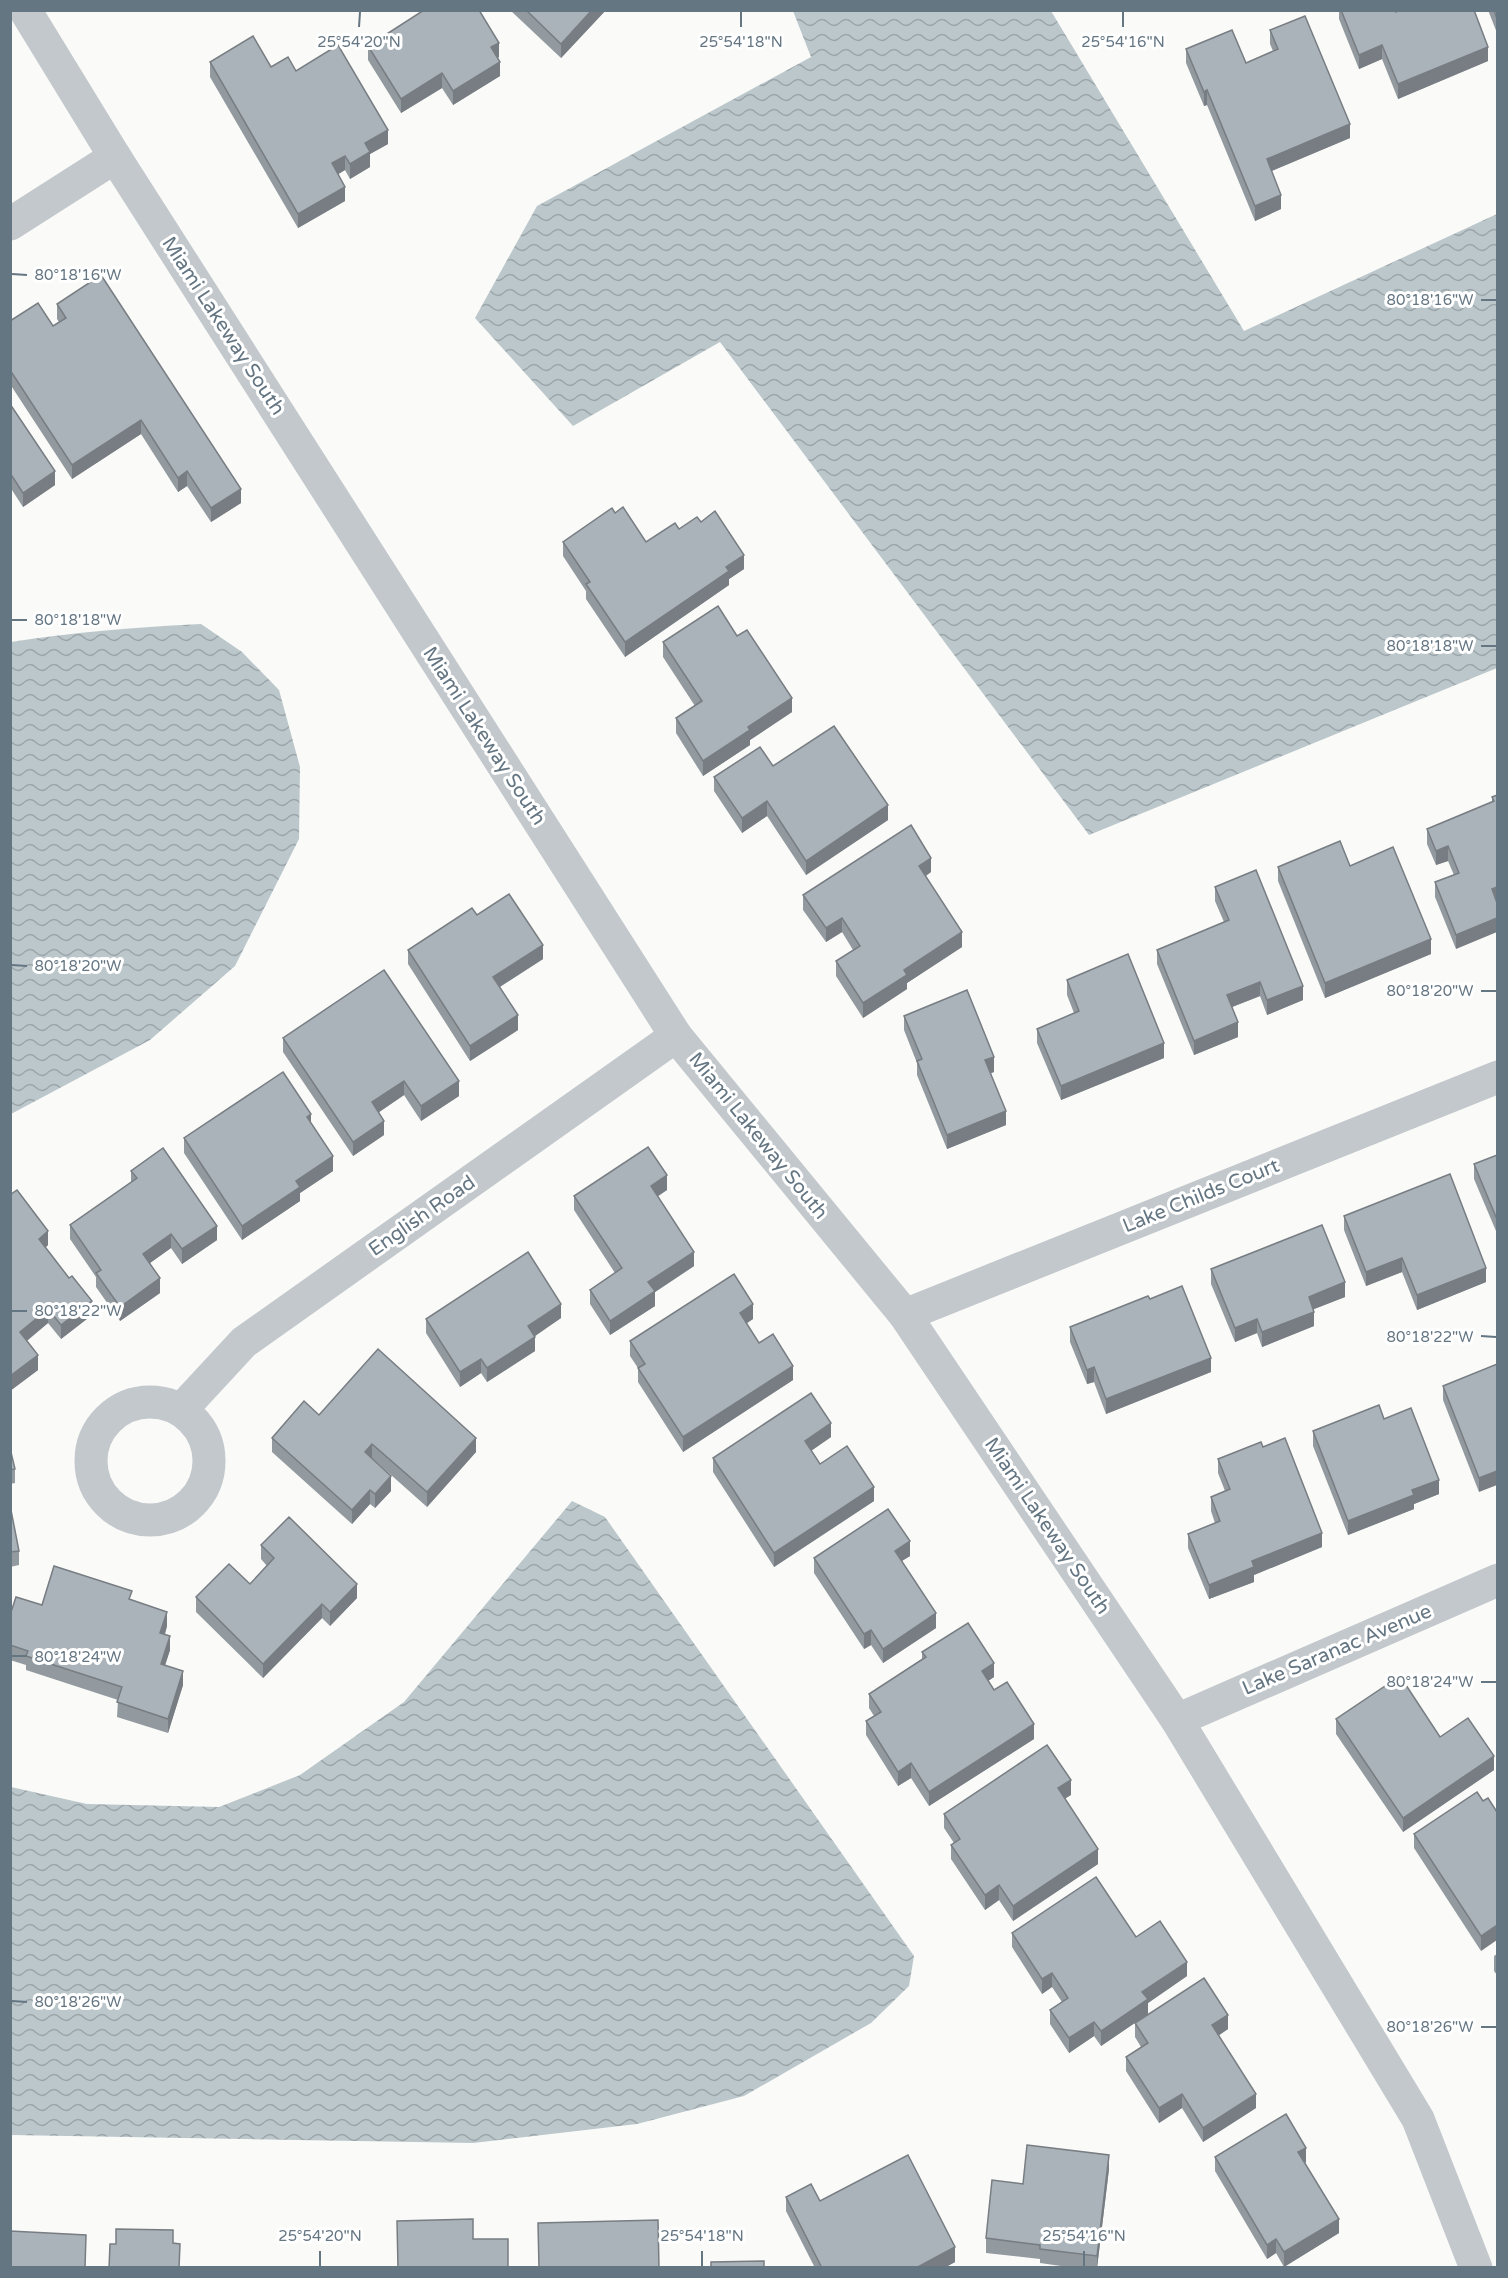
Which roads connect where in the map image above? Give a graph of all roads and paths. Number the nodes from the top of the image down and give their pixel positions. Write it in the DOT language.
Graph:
graph roads {
  1 [pos="25,10"];
  2 [pos="115,157"];
  3 [pos="10,225"];
  4 [pos="676,1036"];
  5 [pos="1497,1077"];
  6 [pos="905,1315"];
  7 [pos="181,1410"];
  8 [pos="1497,1580"];
  9 [pos="1177,1720"];
  10 [pos="1476,2268"];
  1 -- 2 [label="street, Miami Lakeway South"];
  2 -- 3 [label="street"];
  2 -- 4 [label="street, Miami Lakeway South"];
  4 -- 6 [label="street, Miami Lakeway South"];
  4 -- 7 [label="street, English Road"];
  5 -- 6 [label="street, Lake Childs Court"];
  6 -- 9 [label="street, Miami Lakeway South"];
  8 -- 9 [label="street, Lake Saranac Avenue"];
  9 -- 10 [label="street, Miami Lakeway South"];
}
